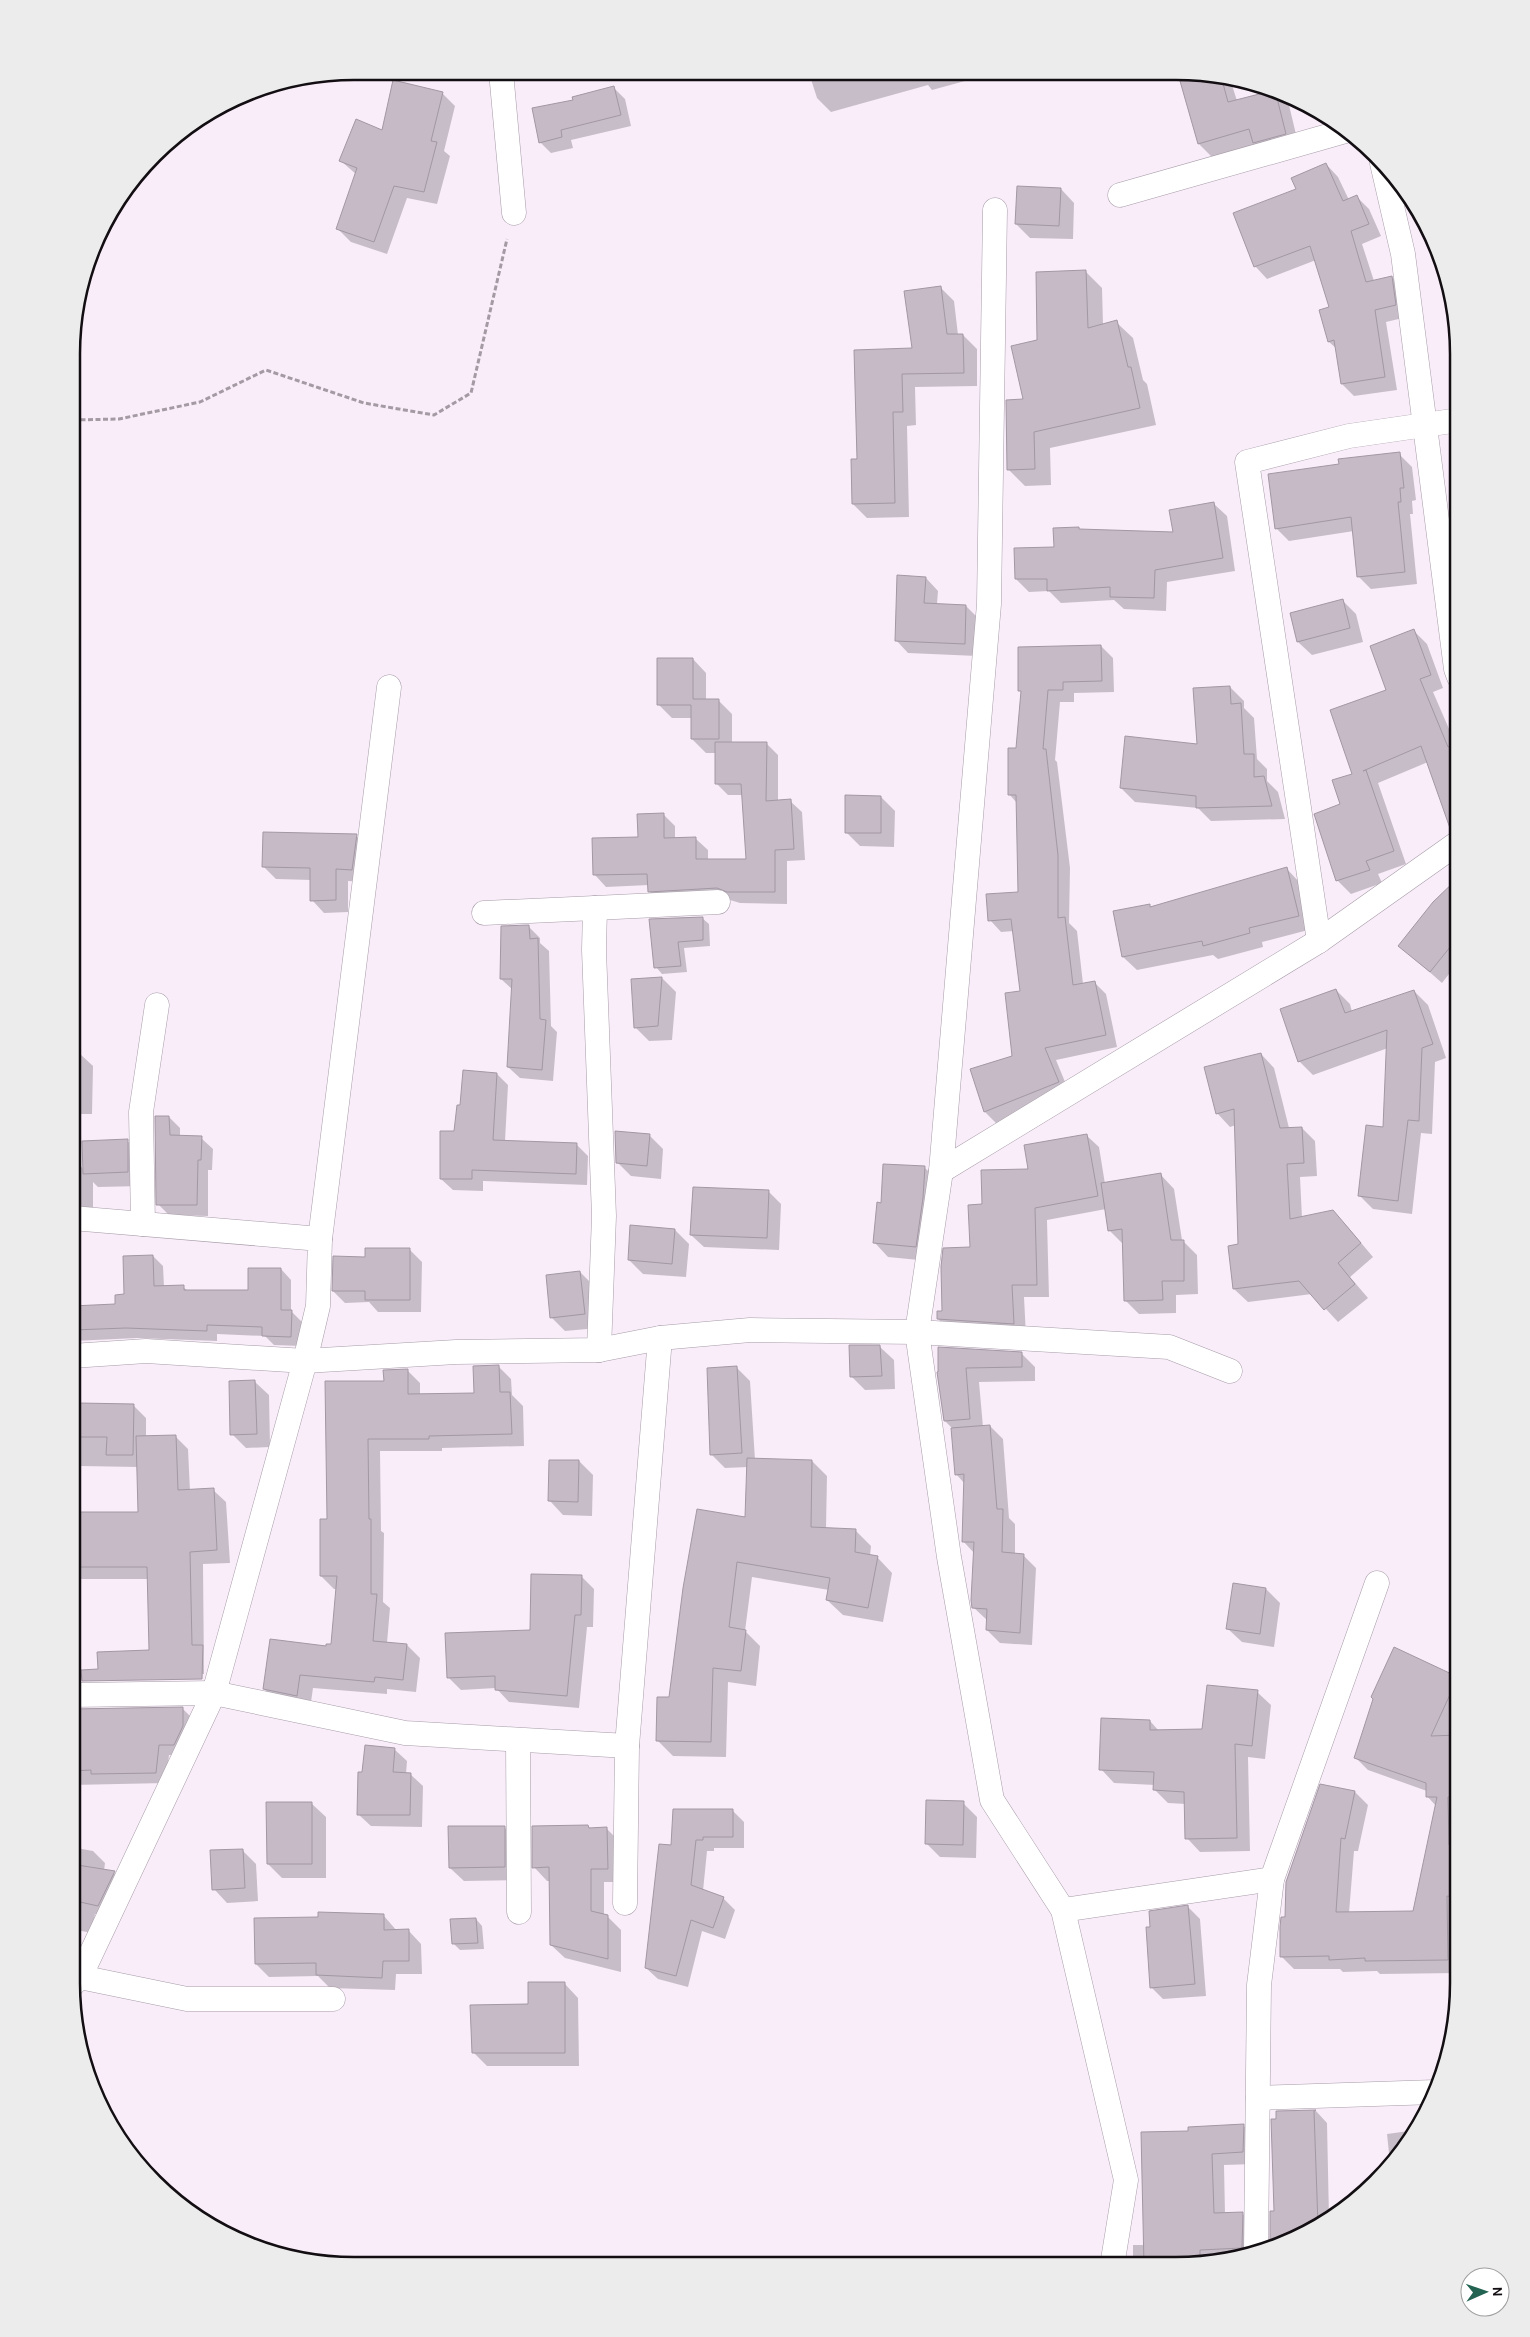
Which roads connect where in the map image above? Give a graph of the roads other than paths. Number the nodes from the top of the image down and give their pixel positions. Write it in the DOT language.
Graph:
graph roads {
  1 [pos="502,80"];
  2 [pos="1338,133"];
  3 [pos="1385,177"];
  4 [pos="1120,195"];
  5 [pos="995,210"];
  6 [pos="514,213"];
  7 [pos="1450,422"];
  8 [pos="1425,426"];
  9 [pos="1450,622"];
  10 [pos="389,687"];
  11 [pos="1450,848"];
  12 [pos="718,902"];
  13 [pos="595,908"];
  14 [pos="484,913"];
  15 [pos="1320,941"];
  16 [pos="157,1005"];
  17 [pos="941,1171"];
  18 [pos="80,1219"];
  19 [pos="143,1224"];
  20 [pos="320,1239"];
  21 [pos="917,1332"];
  22 [pos="660,1338"];
  23 [pos="599,1350"];
  24 [pos="80,1355"];
  25 [pos="305,1361"];
  26 [pos="1230,1371"];
  27 [pos="1377,1583"];
  28 [pos="214,1693"];
  29 [pos="80,1695"];
  30 [pos="518,1740"];
  31 [pos="628,1746"];
  32 [pos="1272,1879"];
  33 [pos="625,1903"];
  34 [pos="1063,1910"];
  35 [pos="519,1912"];
  36 [pos="80,1973"];
  37 [pos="80,1982"];
  38 [pos="333,1999"];
  39 [pos="1427,2092"];
  40 [pos="1258,2098"];
  41 [pos="1256,2245"];
  42 [pos="1113,2257"];
  1 -- 6 [label="street"];
  2 -- 4 [label="street"];
  3 -- 8 [label="street"];
  5 -- 17 [label="street"];
  7 -- 8 [label="street"];
  8 -- 9 [label="street"];
  8 -- 15 [label="street"];
  10 -- 20 [label="street"];
  11 -- 15 [label="street"];
  12 -- 13 [label="street"];
  13 -- 14 [label="street"];
  13 -- 23 [label="street"];
  15 -- 17 [label="street"];
  16 -- 19 [label="street"];
  17 -- 21 [label="street"];
  18 -- 19 [label="street"];
  19 -- 20 [label="street"];
  20 -- 25 [label="street"];
  21 -- 22 [label="street"];
  21 -- 26 [label="street"];
  21 -- 34 [label="street"];
  22 -- 23 [label="street"];
  22 -- 31 [label="street"];
  23 -- 25 [label="street"];
  24 -- 25 [label="street"];
  25 -- 28 [label="street"];
  27 -- 32 [label="street"];
  28 -- 29 [label="street"];
  28 -- 30 [label="street"];
  28 -- 36 [label="street"];
  30 -- 31 [label="street"];
  30 -- 35 [label="street"];
  31 -- 33 [label="street"];
  32 -- 34 [label="street"];
  32 -- 40 [label="street"];
  34 -- 42 [label="street"];
  37 -- 38 [label="street"];
  39 -- 40 [label="street"];
  40 -- 41 [label="street"];
}
